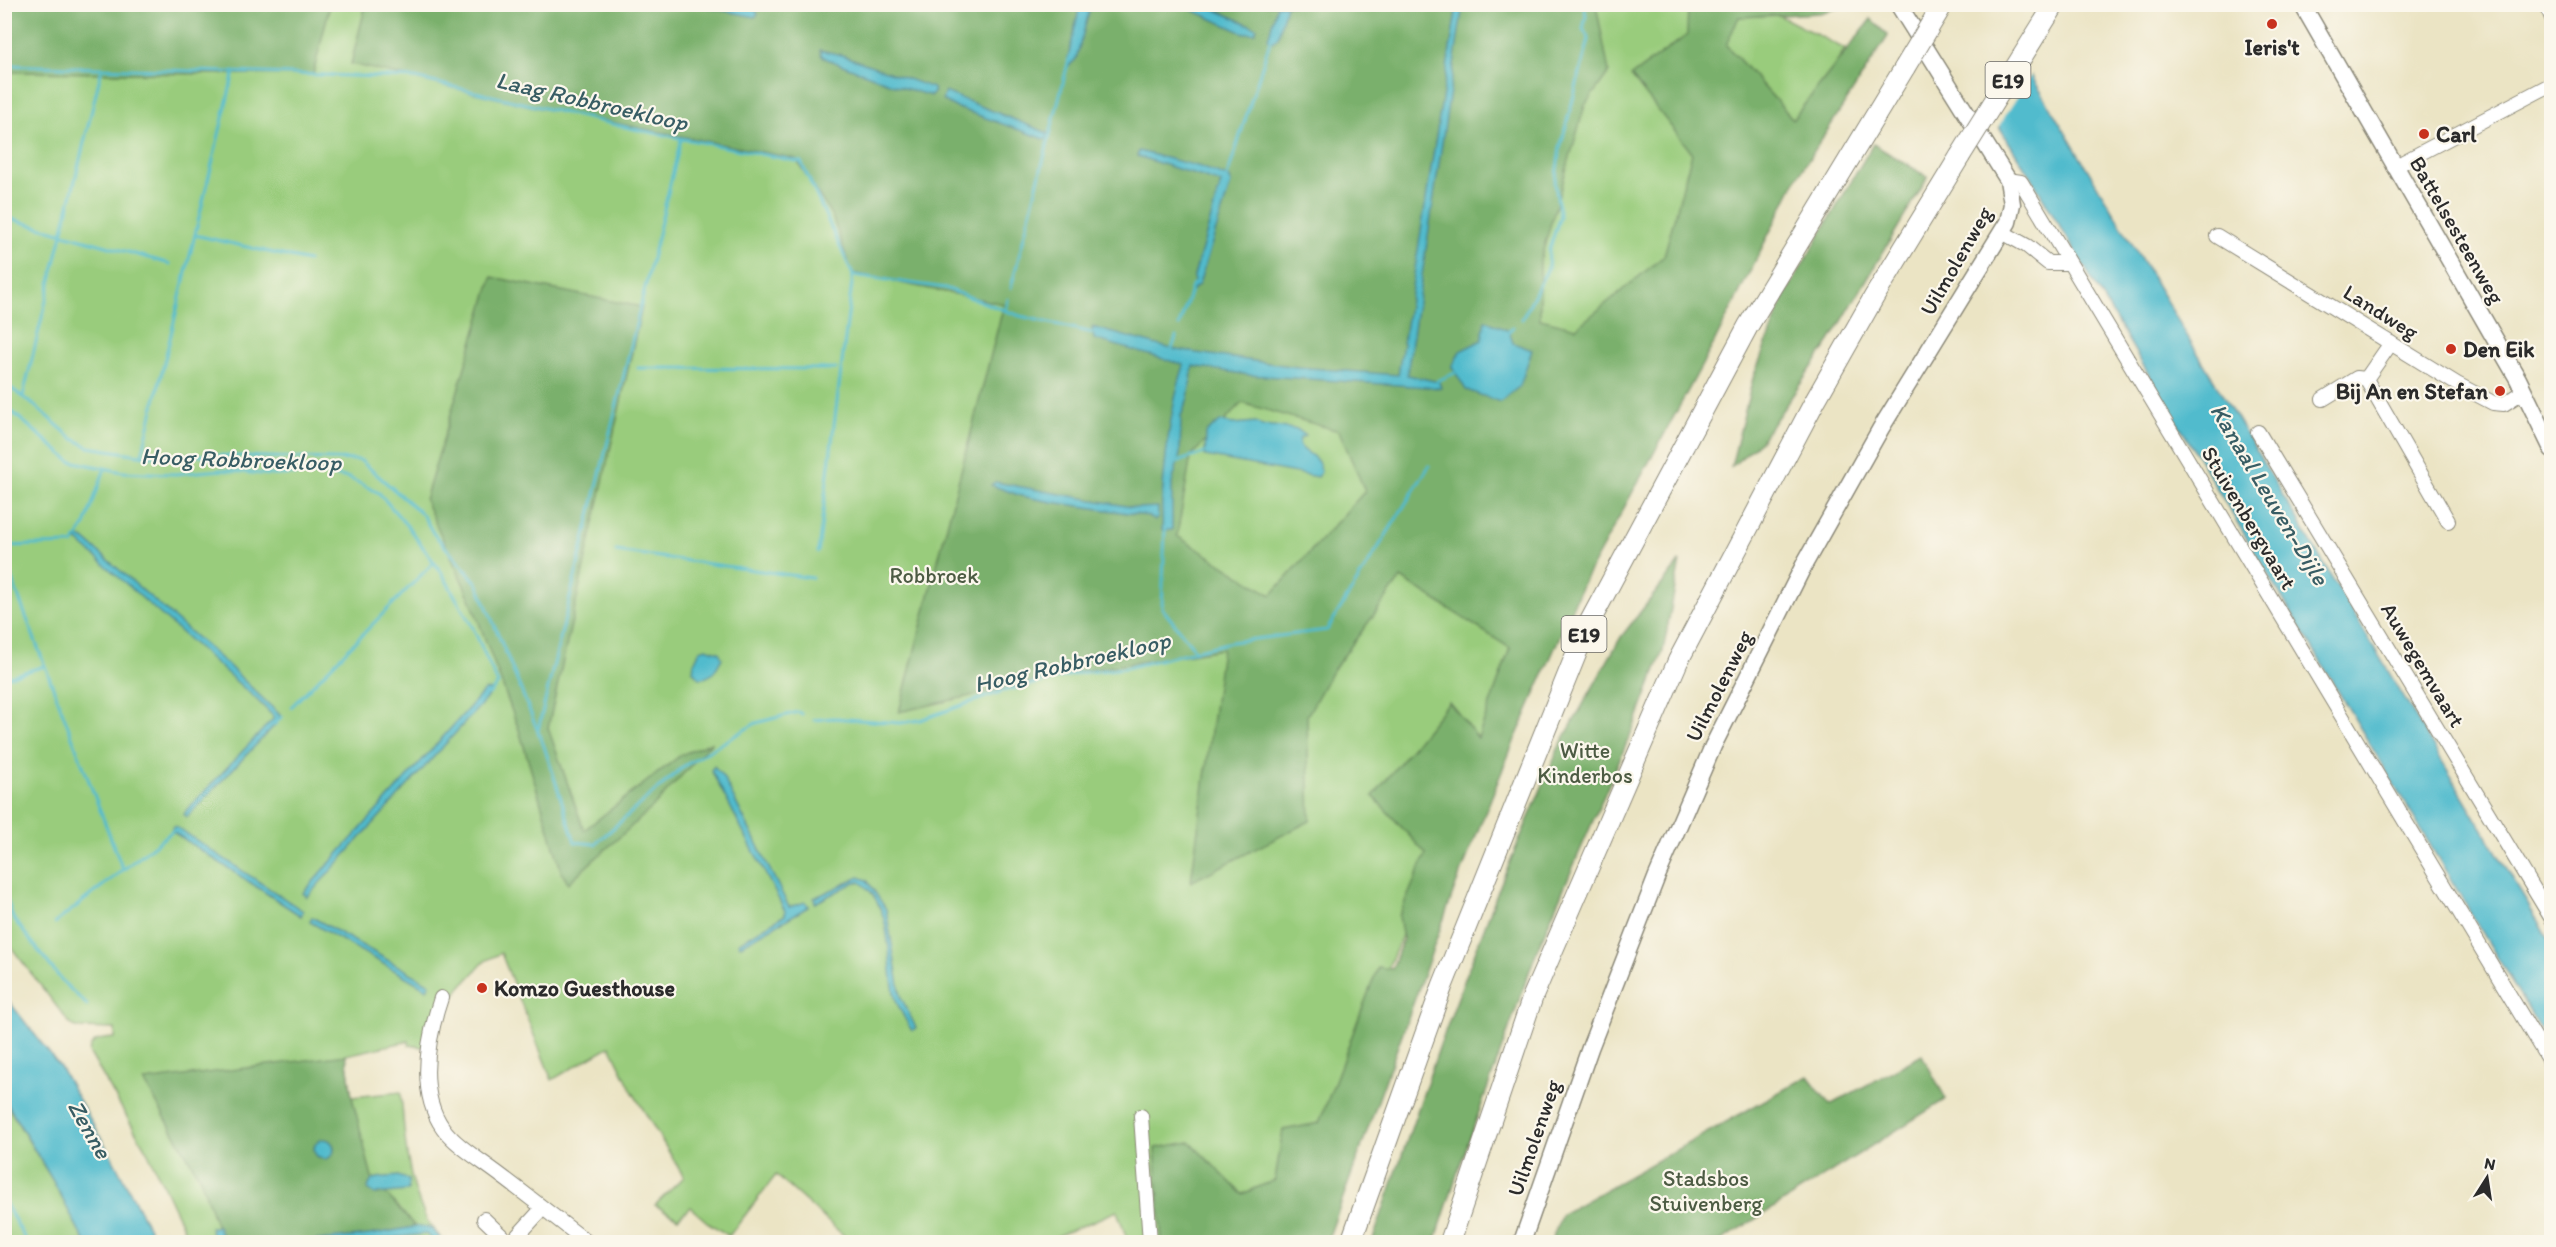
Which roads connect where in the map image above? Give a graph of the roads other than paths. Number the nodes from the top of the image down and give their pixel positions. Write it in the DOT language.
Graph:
graph roads {
  1 [pos="1898,4"];
  2 [pos="1943,4"];
  3 [pos="2055,4"];
  4 [pos="2302,4"];
  5 [pos="2546,4"];
  6 [pos="2552,18"];
  7 [pos="2552,84"];
  8 [pos="2394,167"];
  9 [pos="2008,180"];
  10 [pos="2002,232"];
  11 [pos="2217,236"];
  12 [pos="2068,263"];
  13 [pos="2391,343"];
  14 [pos="2366,379"];
  15 [pos="2524,391"];
  16 [pos="2323,399"];
  17 [pos="2258,432"];
  18 [pos="2552,448"];
  19 [pos="2448,521"];
  20 [pos="2552,919"];
  21 [pos="441,998"];
  22 [pos="2552,1066"];
  23 [pos="1141,1116"];
  24 [pos="543,1208"];
  25 [pos="484,1219"];
  26 [pos="510,1242"];
  27 [pos="587,1242"];
  28 [pos="1150,1242"];
  29 [pos="1350,1242"];
  30 [pos="1450,1242"];
  31 [pos="1522,1242"];
  1 -- 9 [label="main road, Stuivenbergvaart"];
  2 -- 29 [label="highway, E19, bridge"];
  3 -- 30 [label="highway, E19, bridge"];
  4 -- 8 [label="main road, Battelsesteenweg"];
  5 -- 6 [label="street"];
  7 -- 8 [label="street"];
  8 -- 15 [label="main road, Battelsesteenweg"];
  9 -- 10 [label="main road, Uilmolenweg"];
  9 -- 12 [label="street, Stuivenbergvaart"];
  10 -- 12 [label="street"];
  10 -- 31 [label="main road, Uilmolenweg"];
  11 -- 13 [label="street, Landweg"];
  12 -- 22 [label="street, Stuivenbergvaart"];
  13 -- 14 [label="street"];
  13 -- 15 [label="street, Landweg"];
  14 -- 16 [label="street"];
  14 -- 19 [label="street"];
  15 -- 18 [label="main road, Battelsesteenweg"];
  17 -- 20 [label="street, Auwegemvaart"];
  21 -- 24 [label="street"];
  23 -- 28 [label="street"];
  24 -- 26 [label="street"];
  24 -- 27 [label="street"];
  25 -- 26 [label="street"];
}
